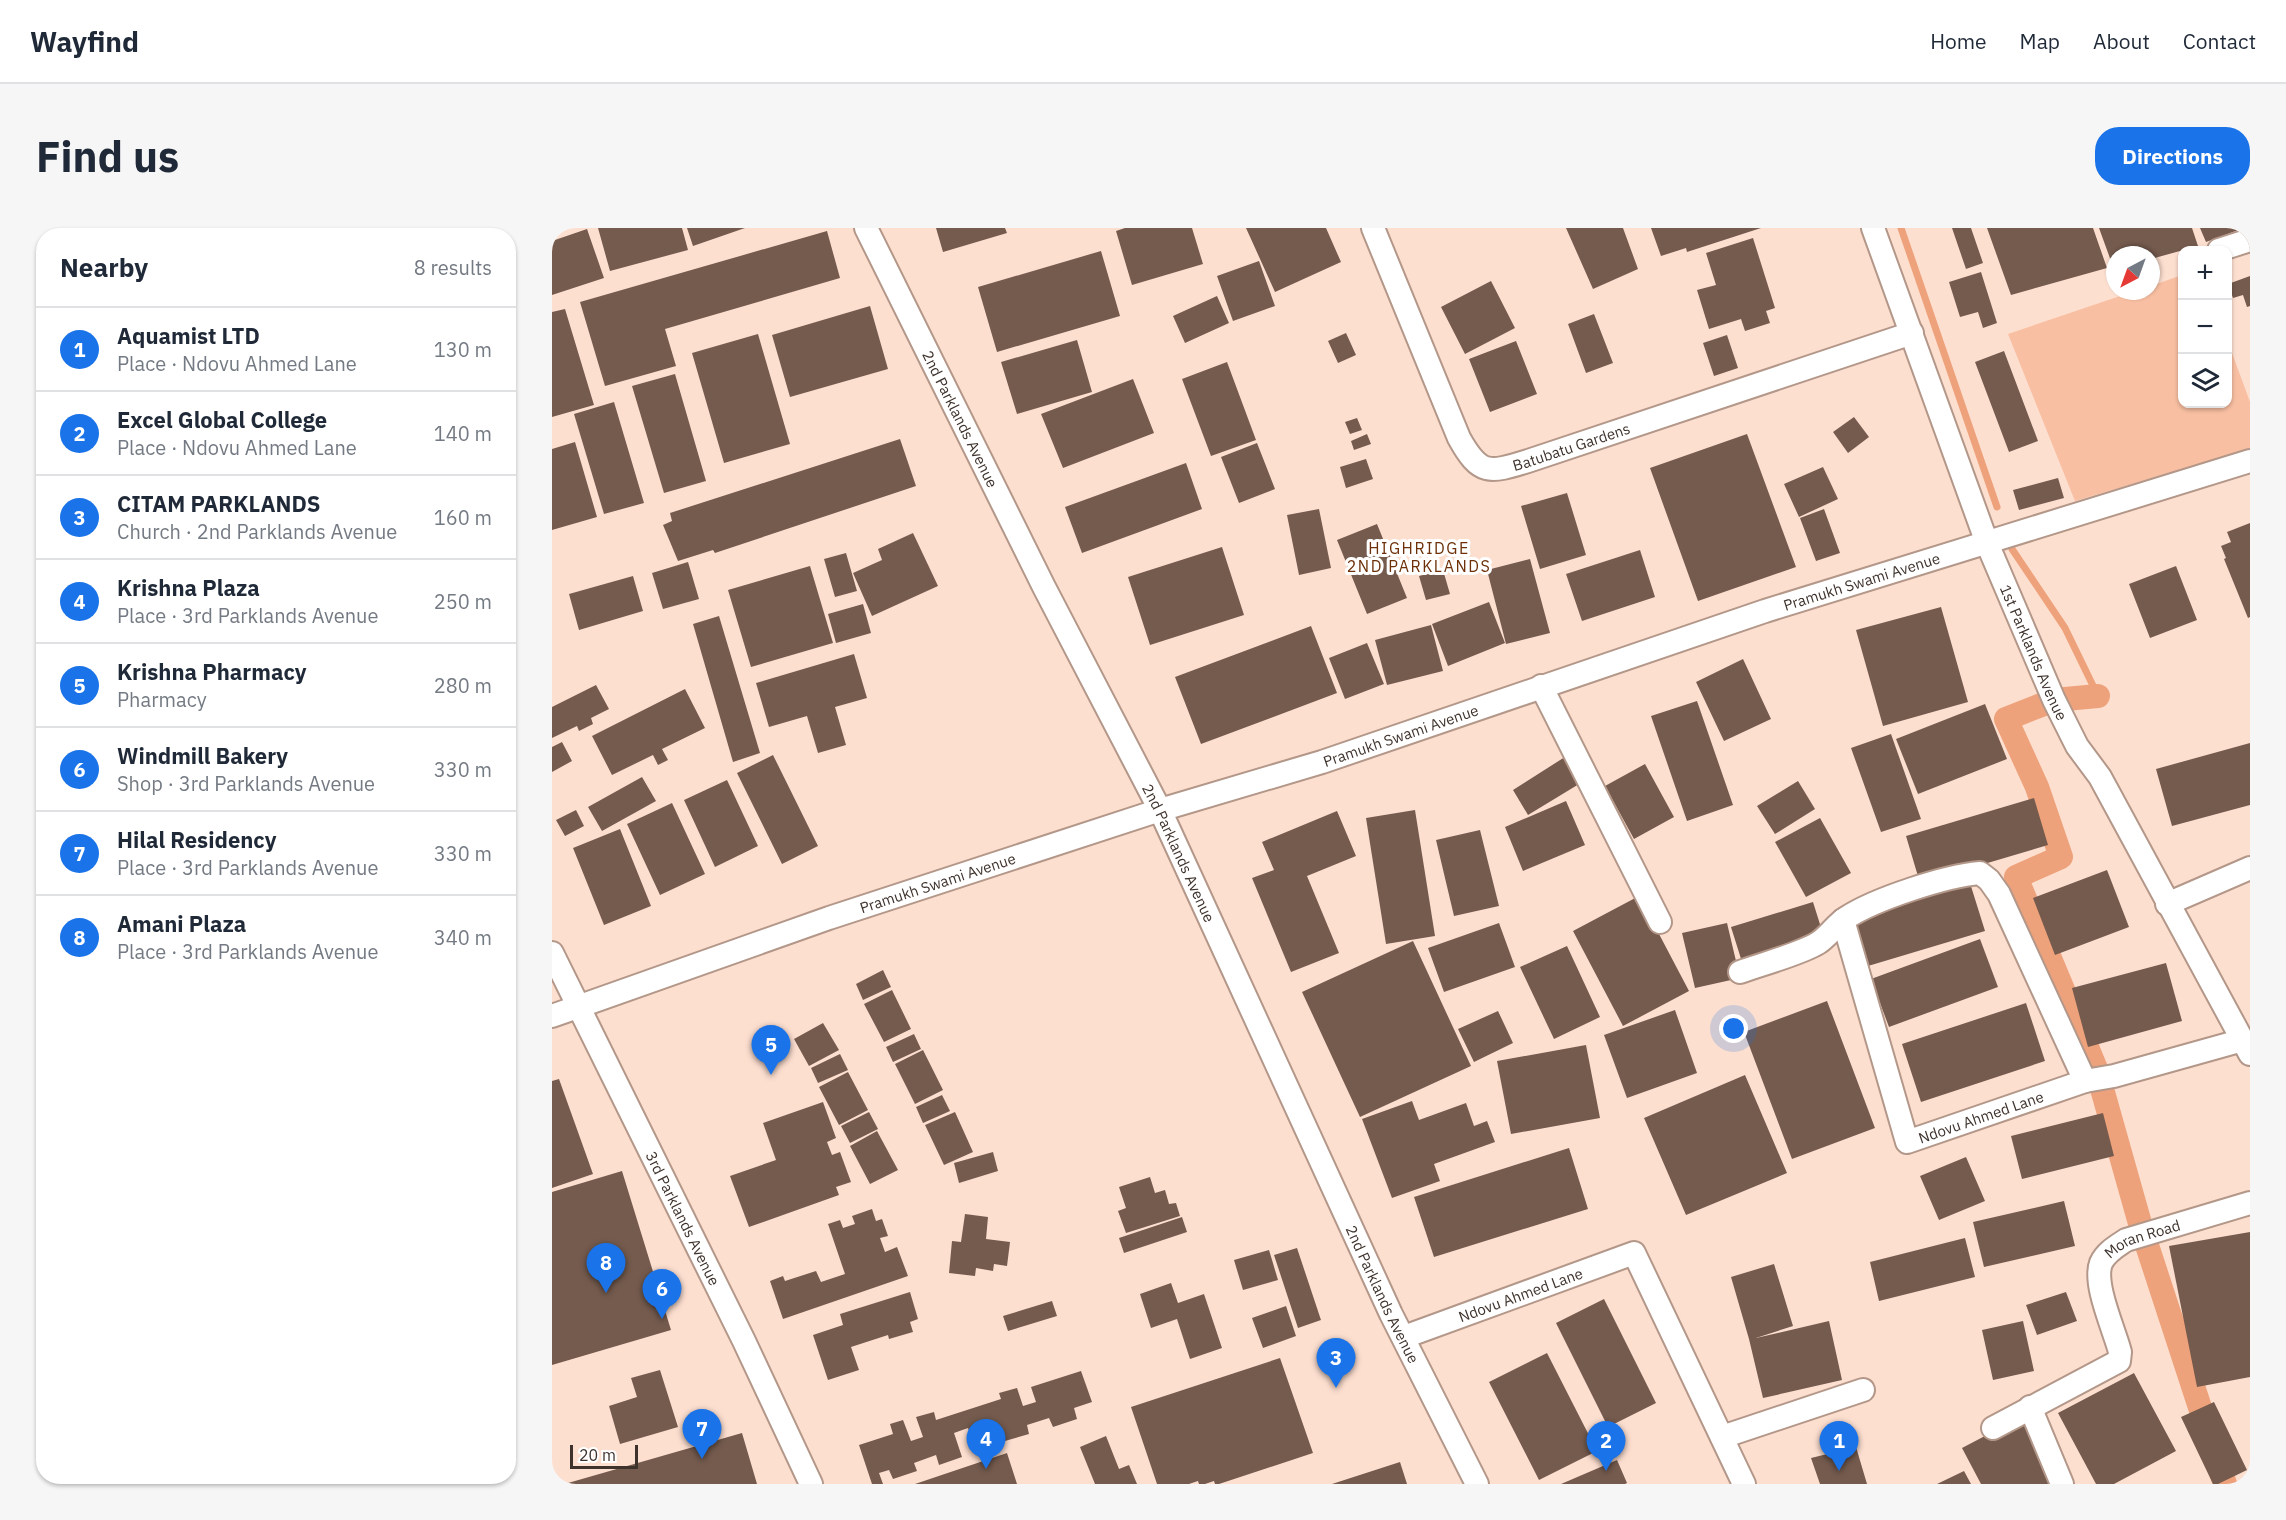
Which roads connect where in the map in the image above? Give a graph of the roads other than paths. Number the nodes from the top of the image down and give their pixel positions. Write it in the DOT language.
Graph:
graph roads {
  1 [pos="866,228"];
  2 [pos="1373,228"];
  3 [pos="1873,228"];
  4 [pos="2250,240"];
  5 [pos="2231,246"];
  6 [pos="1912,333"];
  7 [pos="2250,461"];
  8 [pos="1987,543"];
  9 [pos="1541,686"];
  10 [pos="1160,810"];
  11 [pos="2250,867"];
  12 [pos="2167,904"];
  13 [pos="1843,920"];
  14 [pos="1660,922"];
  15 [pos="552,953"];
  16 [pos="1740,972"];
  17 [pos="577,1006"];
  18 [pos="552,1016"];
  19 [pos="2246,1047"];
  20 [pos="2085,1081"];
  21 [pos="2250,1203"];
  22 [pos="1404,1337"];
  23 [pos="1863,1390"];
  24 [pos="2030,1407"];
  25 [pos="1993,1428"];
  26 [pos="1722,1437"];
  27 [pos="811,1484"];
  28 [pos="1477,1484"];
  29 [pos="1744,1484"];
  30 [pos="2061,1484"];
  1 -- 10 [label="street, 2nd Parklands Avenue"];
  2 -- 6 [label="street, Batubatu Gardens"];
  3 -- 6 [label="street, 1st Parklands Avenue"];
  4 -- 5 [label="street"];
  6 -- 8 [label="street, 1st Parklands Avenue"];
  7 -- 8 [label="street, Pramukh Swami Avenue"];
  8 -- 9 [label="street, Pramukh Swami Avenue"];
  8 -- 12 [label="street, 1st Parklands Avenue"];
  9 -- 10 [label="street, Pramukh Swami Avenue"];
  9 -- 14 [label="street"];
  10 -- 17 [label="street, Pramukh Swami Avenue"];
  10 -- 22 [label="street, 2nd Parklands Avenue"];
  11 -- 12 [label="street"];
  12 -- 19 [label="street, 1st Parklands Avenue"];
  13 -- 16 [label="street"];
  13 -- 20 [label="street"];
  13 -- 20 [label="street, Ndovu Ahmed Lane"];
  15 -- 17 [label="street, 3rd Parklands Avenue"];
  17 -- 18 [label="street, Pramukh Swami Avenue"];
  17 -- 27 [label="street, 3rd Parklands Avenue"];
  19 -- 20 [label="street, Ndovu Ahmed Lane"];
  21 -- 24 [label="street, Moran Road"];
  22 -- 26 [label="street, Ndovu Ahmed Lane"];
  22 -- 28 [label="street, 2nd Parklands Avenue"];
  23 -- 26 [label="street"];
  24 -- 25 [label="street, Moran Road"];
  24 -- 30 [label="street"];
  26 -- 29 [label="street, Ndovu Ahmed Lane"];
}
